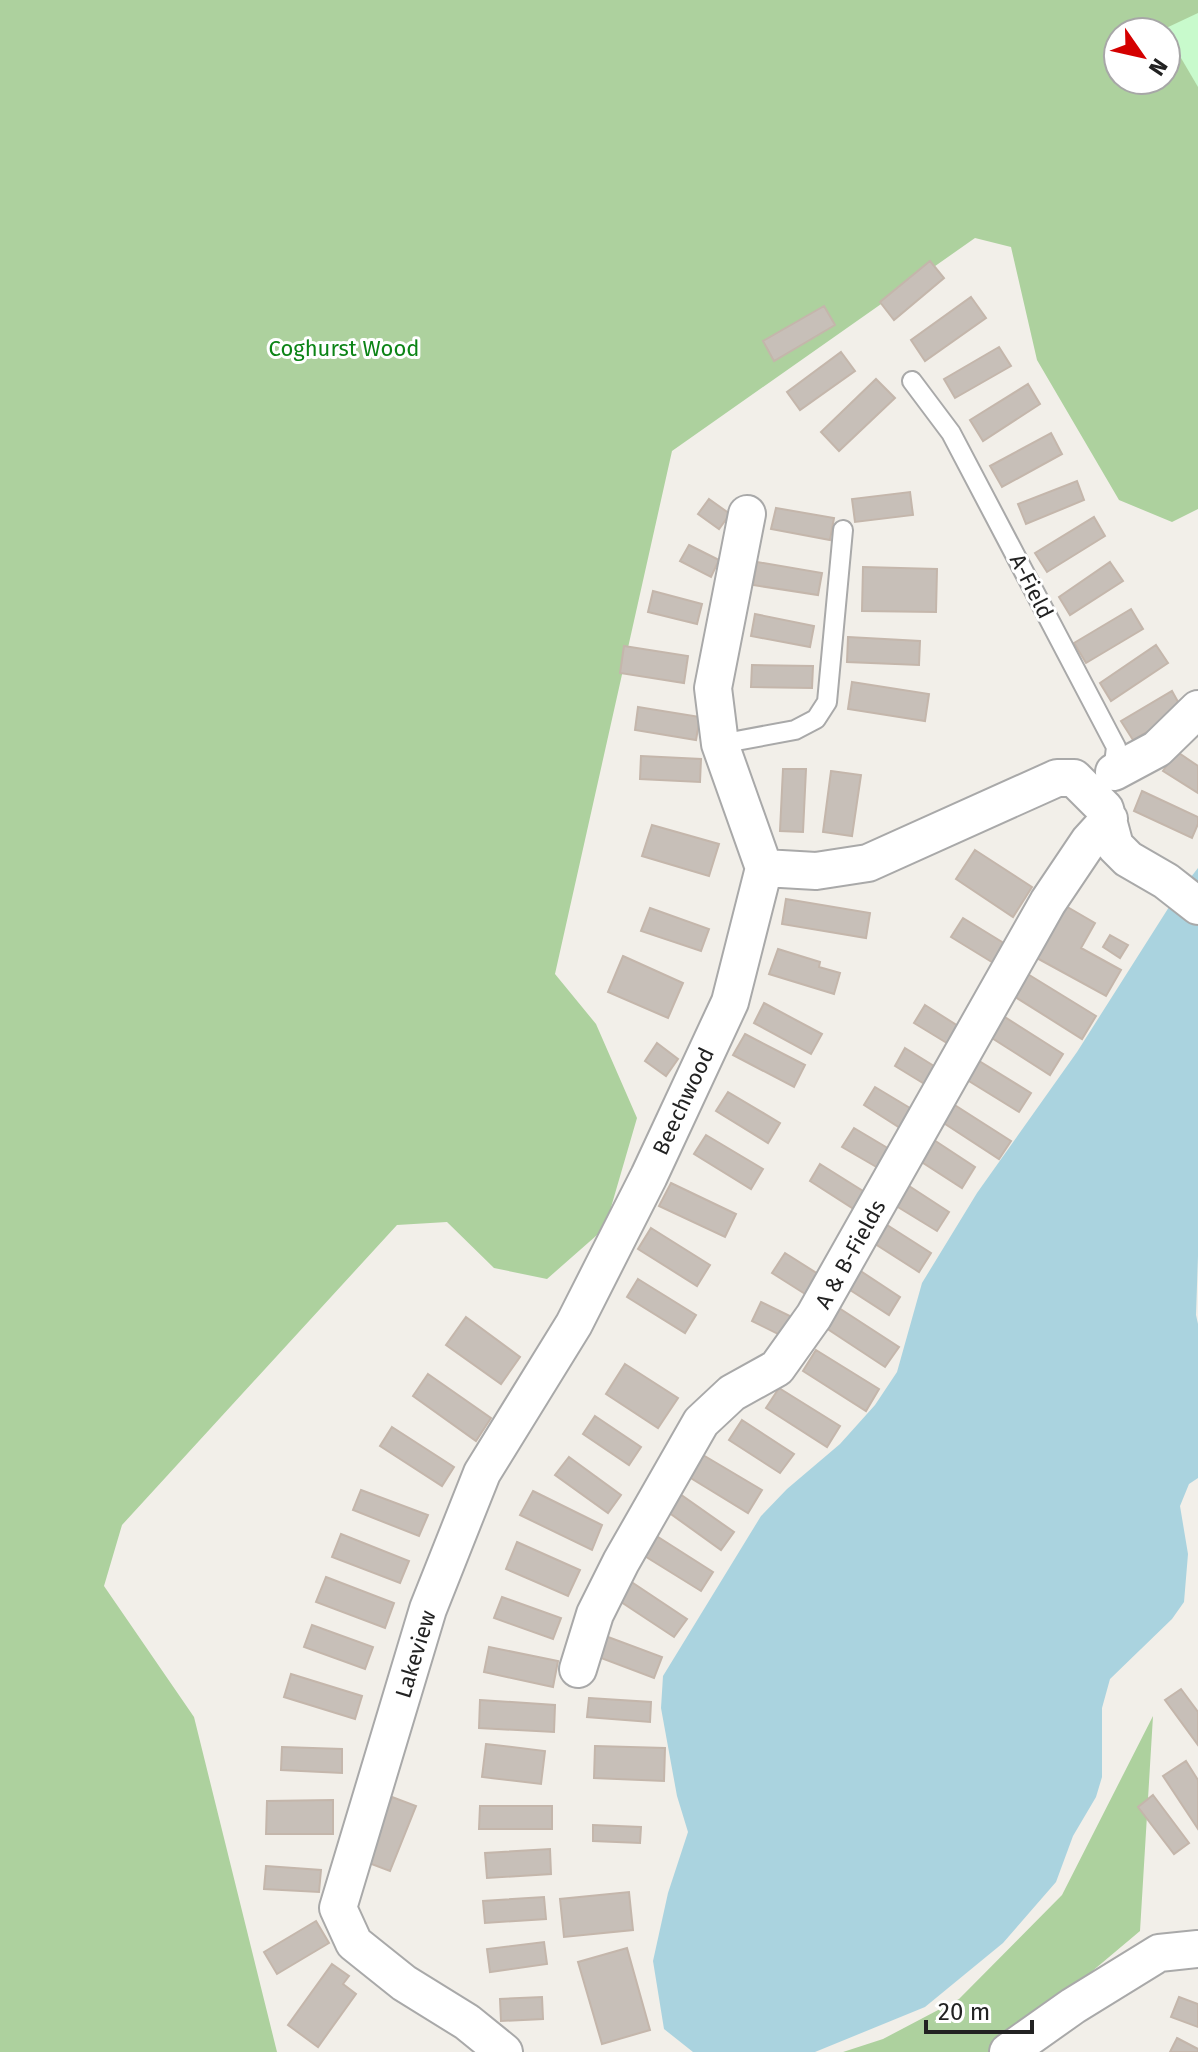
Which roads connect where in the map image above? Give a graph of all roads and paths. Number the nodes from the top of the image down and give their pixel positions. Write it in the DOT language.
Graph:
graph roads {
  1 [pos="912,381"];
  2 [pos="747,514"];
  3 [pos="843,530"];
  4 [pos="1198,709"];
  5 [pos="720,744"];
  6 [pos="1104,794"];
  7 [pos="764,868"];
  8 [pos="1198,906"];
  9 [pos="574,1324"];
  10 [pos="578,1669"];
  11 [pos="1198,1949"];
  12 [pos="504,2052"];
  13 [pos="1008,2052"];
  1 -- 6 [label="lane, A-Field"];
  2 -- 5 [label="street"];
  3 -- 5 [label="lane"];
  4 -- 6 [label="street"];
  5 -- 7 [label="street"];
  6 -- 7 [label="street"];
  6 -- 8 [label="street"];
  6 -- 10 [label="street, A & B-Fields"];
  7 -- 9 [label="street, Beechwood"];
  9 -- 12 [label="street, Lakeview"];
  11 -- 13 [label="street"];
}
